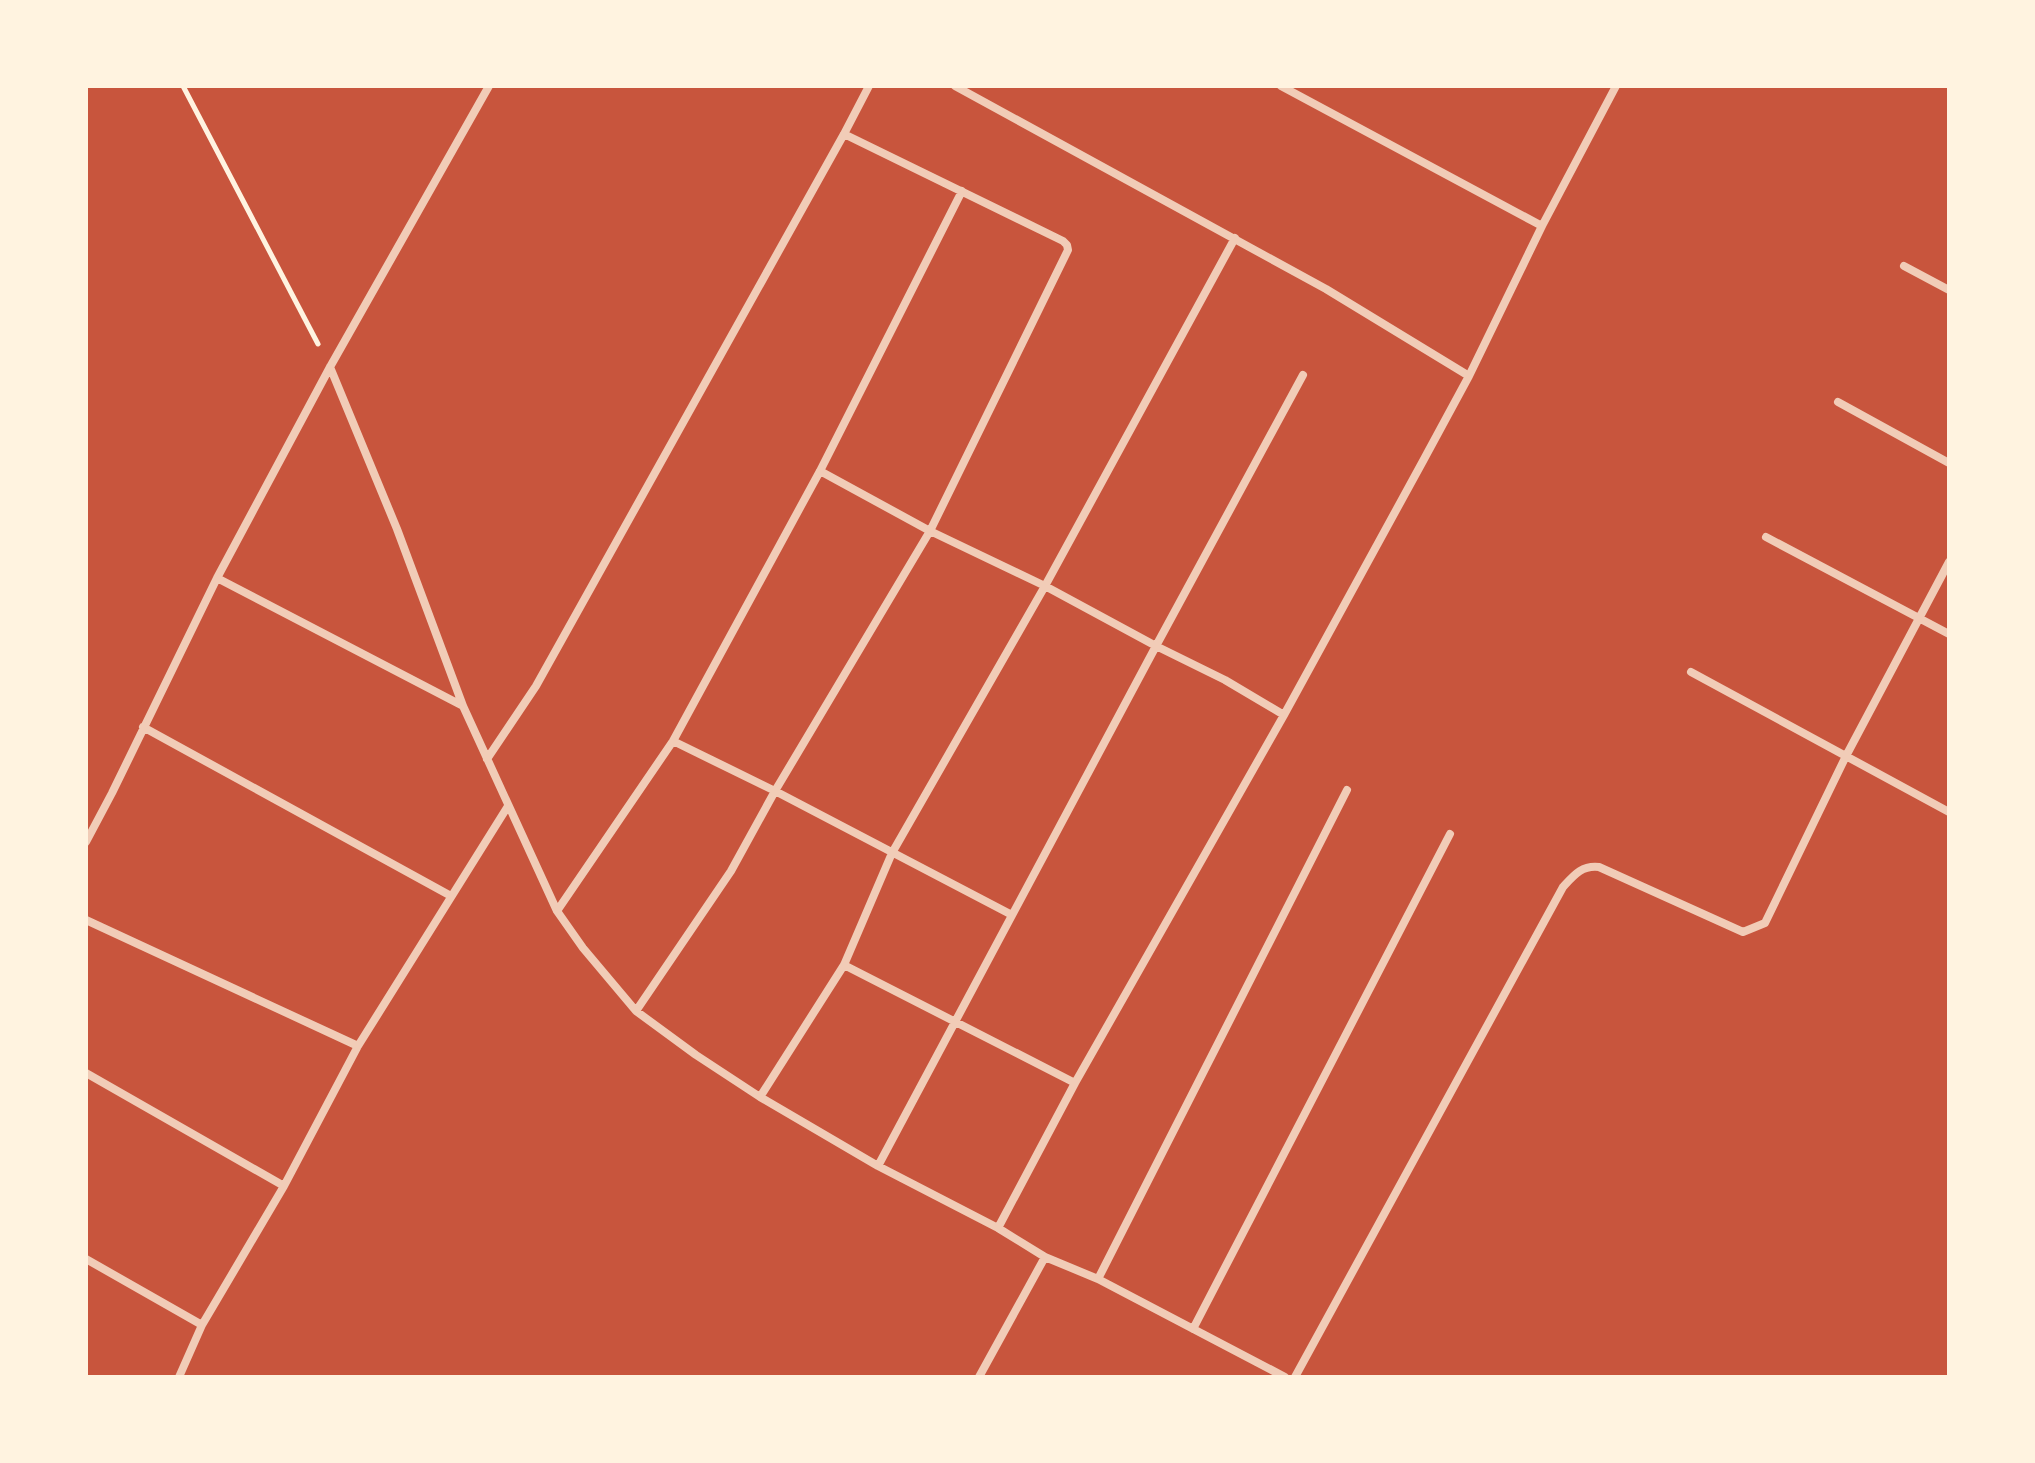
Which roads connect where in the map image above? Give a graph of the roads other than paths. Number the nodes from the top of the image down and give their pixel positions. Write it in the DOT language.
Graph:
graph roads {
  1 [pos="489,86"];
  2 [pos="869,86"];
  3 [pos="955,86"];
  4 [pos="1281,86"];
  5 [pos="1611,87"];
  6 [pos="844,134"];
  7 [pos="962,191"];
  8 [pos="1542,226"];
  9 [pos="1235,238"];
  10 [pos="1904,266"];
  11 [pos="1949,290"];
  12 [pos="330,367"];
  13 [pos="1303,375"];
  14 [pos="1469,376"];
  15 [pos="1838,402"];
  16 [pos="1949,463"];
  17 [pos="820,471"];
  18 [pos="930,531"];
  19 [pos="1766,537"];
  20 [pos="1949,562"];
  21 [pos="217,578"];
  22 [pos="1045,586"];
  23 [pos="1919,619"];
  24 [pos="1949,634"];
  25 [pos="1156,646"];
  26 [pos="1691,672"];
  27 [pos="463,706"];
  28 [pos="1284,715"];
  29 [pos="143,727"];
  30 [pos="673,741"];
  31 [pos="1846,756"];
  32 [pos="487,759"];
  33 [pos="1347,790"];
  34 [pos="775,791"];
  35 [pos="508,806"];
  36 [pos="1949,812"];
  37 [pos="1450,834"];
  38 [pos="86,842"];
  39 [pos="892,853"];
  40 [pos="451,896"];
  41 [pos="557,911"];
  42 [pos="1012,915"];
  43 [pos="86,920"];
  44 [pos="844,965"];
  45 [pos="636,1011"];
  46 [pos="955,1022"];
  47 [pos="358,1046"];
  48 [pos="86,1073"];
  49 [pos="1075,1083"];
  50 [pos="760,1097"];
  51 [pos="878,1166"];
  52 [pos="284,1186"];
  53 [pos="998,1228"];
  54 [pos="1045,1257"];
  55 [pos="86,1259"];
  56 [pos="1098,1279"];
  57 [pos="202,1325"];
  58 [pos="1193,1329"];
  59 [pos="179,1377"];
  60 [pos="979,1377"];
  61 [pos="1285,1377"];
  62 [pos="1295,1377"];
  1 -- 12 [label="street"];
  2 -- 6 [label="street"];
  3 -- 9 [label="street"];
  4 -- 8 [label="street"];
  5 -- 8 [label="street"];
  6 -- 7 [label="street"];
  6 -- 32 [label="street"];
  7 -- 17 [label="street"];
  7 -- 18 [label="street"];
  8 -- 14 [label="street"];
  9 -- 14 [label="street"];
  9 -- 22 [label="street"];
  10 -- 11 [label="street"];
  12 -- 21 [label="street"];
  12 -- 27 [label="street"];
  13 -- 25 [label="street"];
  14 -- 28 [label="street"];
  15 -- 16 [label="street"];
  17 -- 18 [label="street"];
  17 -- 30 [label="street"];
  18 -- 22 [label="street"];
  18 -- 34 [label="street"];
  19 -- 23 [label="street"];
  20 -- 23 [label="street"];
  21 -- 27 [label="street"];
  21 -- 29 [label="street"];
  22 -- 25 [label="street"];
  22 -- 39 [label="street"];
  23 -- 24 [label="street"];
  23 -- 31 [label="street"];
  25 -- 28 [label="street"];
  25 -- 42 [label="street"];
  26 -- 31 [label="street"];
  27 -- 32 [label="street"];
  28 -- 49 [label="street"];
  29 -- 38 [label="street"];
  29 -- 40 [label="street"];
  30 -- 34 [label="street"];
  30 -- 41 [label="street"];
  31 -- 36 [label="street"];
  31 -- 62 [label="street"];
  32 -- 35 [label="street"];
  33 -- 56 [label="street"];
  34 -- 39 [label="street"];
  34 -- 45 [label="street"];
  35 -- 40 [label="street"];
  35 -- 41 [label="street"];
  37 -- 58 [label="street"];
  39 -- 42 [label="street"];
  39 -- 44 [label="street"];
  40 -- 47 [label="street"];
  41 -- 45 [label="street"];
  42 -- 46 [label="street"];
  43 -- 47 [label="street"];
  44 -- 46 [label="street"];
  44 -- 50 [label="street"];
  45 -- 50 [label="street"];
  46 -- 49 [label="street"];
  46 -- 51 [label="street"];
  47 -- 52 [label="street"];
  48 -- 52 [label="street"];
  49 -- 53 [label="street"];
  50 -- 51 [label="street"];
  51 -- 53 [label="street"];
  52 -- 57 [label="street"];
  53 -- 54 [label="street"];
  54 -- 56 [label="street"];
  54 -- 60 [label="street"];
  55 -- 57 [label="street"];
  56 -- 58 [label="street"];
  57 -- 59 [label="street"];
  58 -- 61 [label="street"];
}
